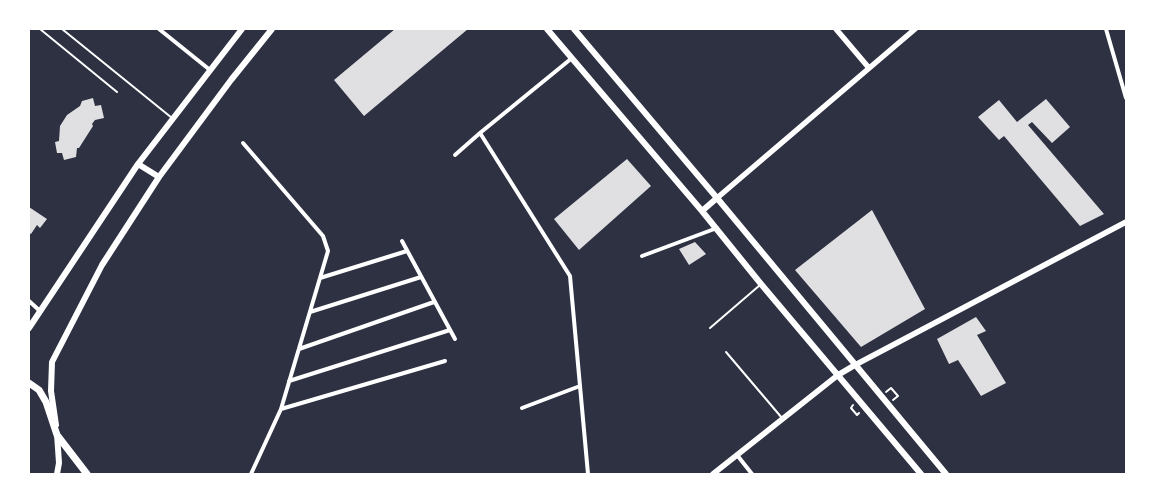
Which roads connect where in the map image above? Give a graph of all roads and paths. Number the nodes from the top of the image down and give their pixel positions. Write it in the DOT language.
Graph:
graph roads {
  1 [pos="40,29"];
  2 [pos="62,29"];
  3 [pos="159,29"];
  4 [pos="242,29"];
  5 [pos="272,29"];
  6 [pos="547,29"];
  7 [pos="574,29"];
  8 [pos="836,29"];
  9 [pos="1106,29"];
  10 [pos="911,30"];
  11 [pos="572,58"];
  12 [pos="869,68"];
  13 [pos="210,70"];
  14 [pos="117,92"];
  15 [pos="1126,98"];
  16 [pos="173,118"];
  17 [pos="480,132"];
  18 [pos="243,143"];
  19 [pos="455,155"];
  20 [pos="138,164"];
  21 [pos="159,177"];
  22 [pos="717,198"];
  23 [pos="702,211"];
  24 [pos="1126,222"];
  25 [pos="717,228"];
  26 [pos="402,241"];
  27 [pos="407,251"];
  28 [pos="642,256"];
  29 [pos="421,277"];
  30 [pos="320,278"];
  31 [pos="761,284"];
  32 [pos="29,301"];
  33 [pos="434,302"];
  34 [pos="40,311"];
  35 [pos="310,312"];
  36 [pos="29,328"];
  37 [pos="710,328"];
  38 [pos="450,330"];
  39 [pos="454,339"];
  40 [pos="299,348"];
  41 [pos="726,352"];
  42 [pos="445,361"];
  43 [pos="855,366"];
  44 [pos="838,375"];
  45 [pos="289,381"];
  46 [pos="29,383"];
  47 [pos="580,386"];
  48 [pos="891,388"];
  49 [pos="887,404"];
  50 [pos="522,408"];
  51 [pos="281,409"];
  52 [pos="783,418"];
  53 [pos="57,435"];
  54 [pos="737,455"];
  55 [pos="57,474"];
  56 [pos="86,474"];
  57 [pos="251,474"];
  58 [pos="588,474"];
  59 [pos="713,474"];
  60 [pos="752,474"];
  61 [pos="922,474"];
  62 [pos="946,474"];
  1 -- 14 [label="lane"];
  2 -- 16 [label="lane"];
  3 -- 13 [label="street"];
  4 -- 13 [label="main road"];
  5 -- 21 [label="main road"];
  6 -- 11 [label="main road"];
  7 -- 22 [label="main road"];
  8 -- 12 [label="street"];
  9 -- 15 [label="street"];
  10 -- 12 [label="street"];
  11 -- 17 [label="street"];
  11 -- 23 [label="main road"];
  12 -- 22 [label="street"];
  13 -- 16 [label="main road"];
  16 -- 20 [label="main road"];
  17 -- 19 [label="street"];
  17 -- 47 [label="street"];
  18 -- 30 [label="street"];
  20 -- 21 [label="main road"];
  20 -- 34 [label="main road"];
  21 -- 53 [label="main road"];
  22 -- 23 [label="main road"];
  22 -- 43 [label="main road"];
  23 -- 25 [label="main road"];
  24 -- 43 [label="street"];
  25 -- 28 [label="street"];
  25 -- 31 [label="main road"];
  26 -- 27 [label="street"];
  27 -- 29 [label="street"];
  27 -- 30 [label="street"];
  29 -- 33 [label="street"];
  29 -- 35 [label="street"];
  30 -- 35 [label="street"];
  31 -- 37 [label="lane"];
  31 -- 44 [label="main road"];
  32 -- 34 [label="street"];
  33 -- 38 [label="street"];
  33 -- 40 [label="street"];
  34 -- 36 [label="main road"];
  35 -- 40 [label="street"];
  38 -- 39 [label="street"];
  38 -- 45 [label="street"];
  40 -- 45 [label="street"];
  41 -- 52 [label="lane"];
  42 -- 51 [label="street"];
  43 -- 44 [label="main road"];
  43 -- 49 [label="main road"];
  44 -- 52 [label="street"];
  44 -- 61 [label="main road"];
  45 -- 51 [label="street"];
  46 -- 53 [label="main road"];
  47 -- 50 [label="street"];
  47 -- 58 [label="street"];
  48 -- 49 [label="path"];
  49 -- 62 [label="main road"];
  51 -- 57 [label="street"];
  52 -- 54 [label="street"];
  53 -- 55 [label="main road"];
  53 -- 56 [label="main road"];
  54 -- 59 [label="street"];
  54 -- 60 [label="street"];
}
